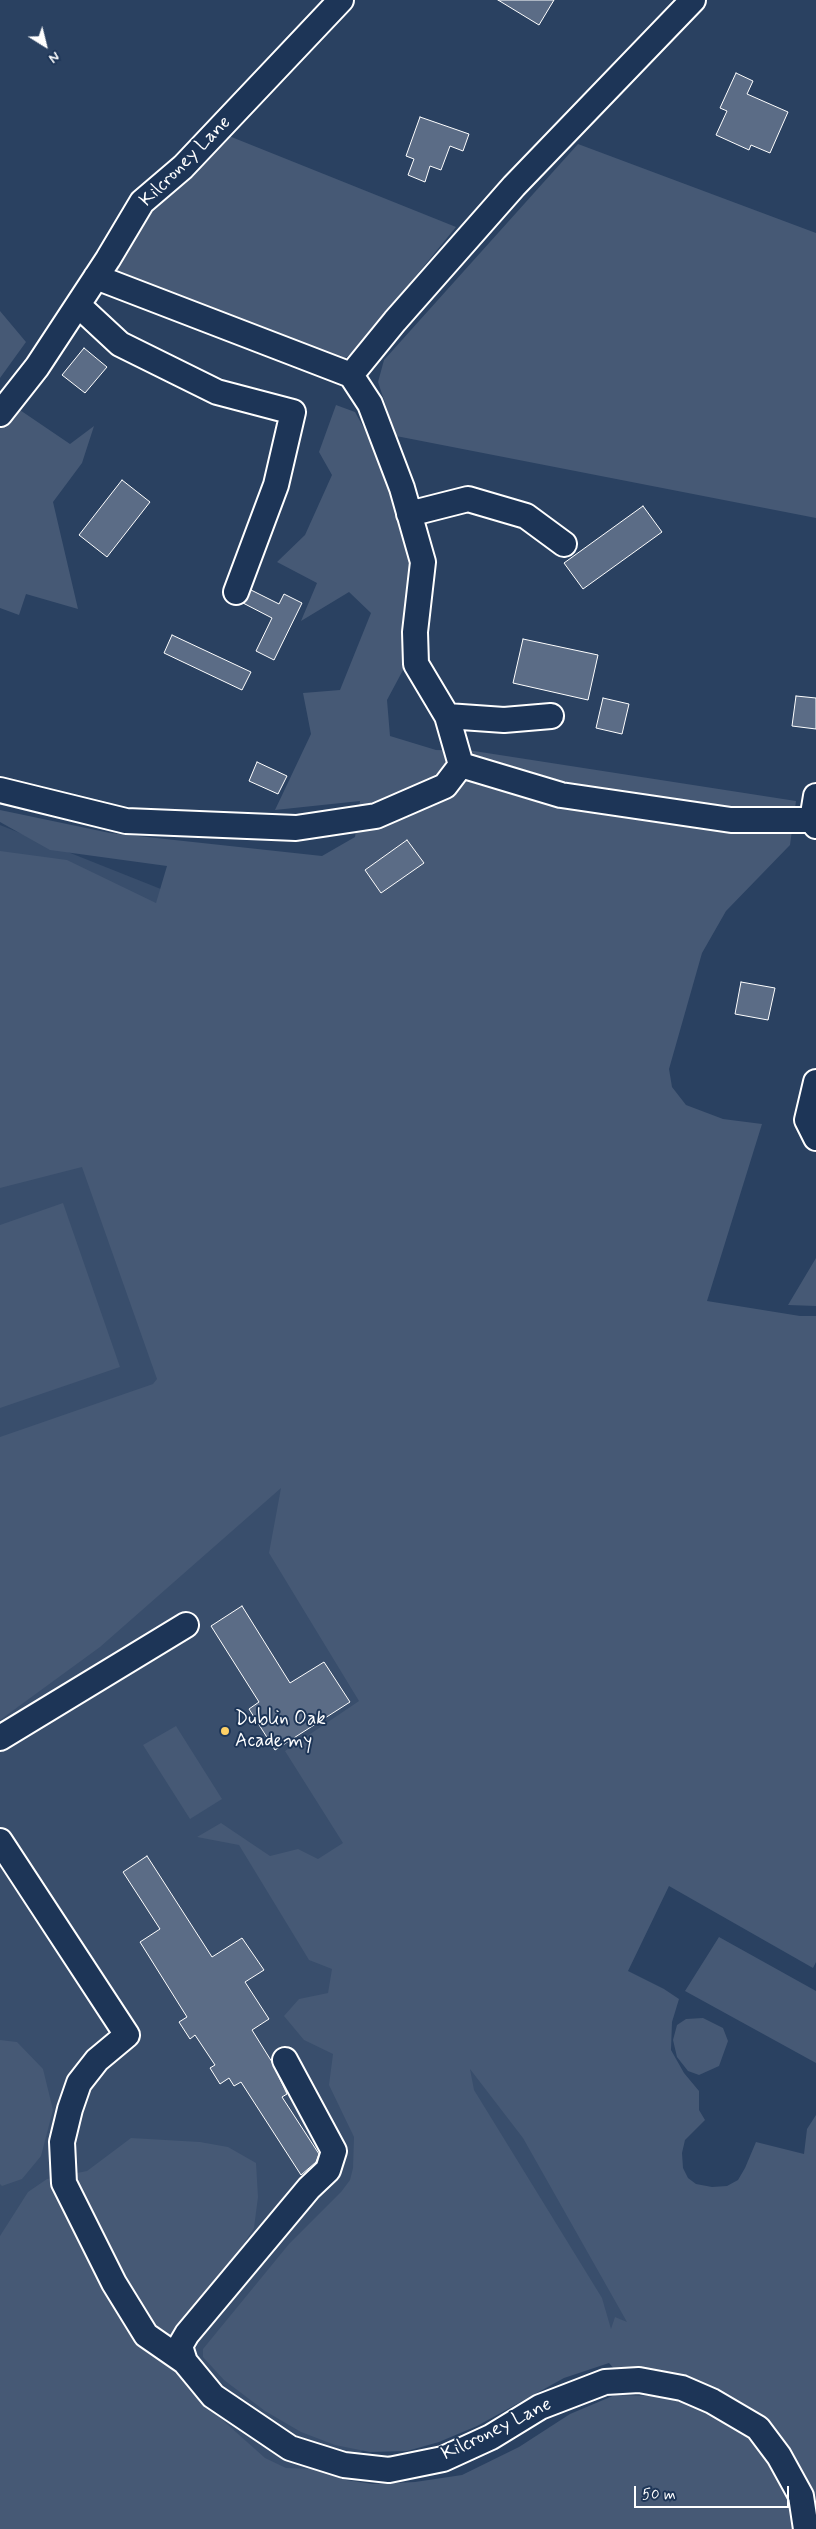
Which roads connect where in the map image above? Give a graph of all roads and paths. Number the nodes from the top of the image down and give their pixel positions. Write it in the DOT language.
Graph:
graph roads {
  1 [pos="341,0"];
  2 [pos="693,0"];
  3 [pos="96,278"];
  4 [pos="78,305"];
  5 [pos="350,375"];
  6 [pos="0,414"];
  7 [pos="409,514"];
  8 [pos="564,544"];
  9 [pos="236,592"];
  10 [pos="447,716"];
  11 [pos="551,716"];
  12 [pos="461,764"];
  13 [pos="0,790"];
  14 [pos="816,796"];
  15 [pos="814,823"];
  16 [pos="816,1082"];
  17 [pos="816,1138"];
  18 [pos="186,1625"];
  19 [pos="0,1738"];
  20 [pos="0,1841"];
  21 [pos="285,2060"];
  22 [pos="185,2362"];
  23 [pos="806,2529"];
  1 -- 3 [label="street, Kilcroney Lane"];
  2 -- 5 [label="street"];
  3 -- 4 [label="street, Kilcroney Lane"];
  3 -- 5 [label="street"];
  4 -- 6 [label="street, Kilcroney Lane"];
  4 -- 9 [label="street"];
  5 -- 7 [label="street"];
  7 -- 8 [label="street"];
  7 -- 10 [label="street"];
  10 -- 11 [label="street"];
  10 -- 12 [label="street"];
  12 -- 13 [label="street"];
  12 -- 15 [label="street"];
  14 -- 15 [label="street"];
  16 -- 17 [label="street"];
  18 -- 19 [label="street"];
  20 -- 22 [label="street, Kilcroney Lane"];
  21 -- 22 [label="street"];
  22 -- 23 [label="street, Kilcroney Lane"];
}
